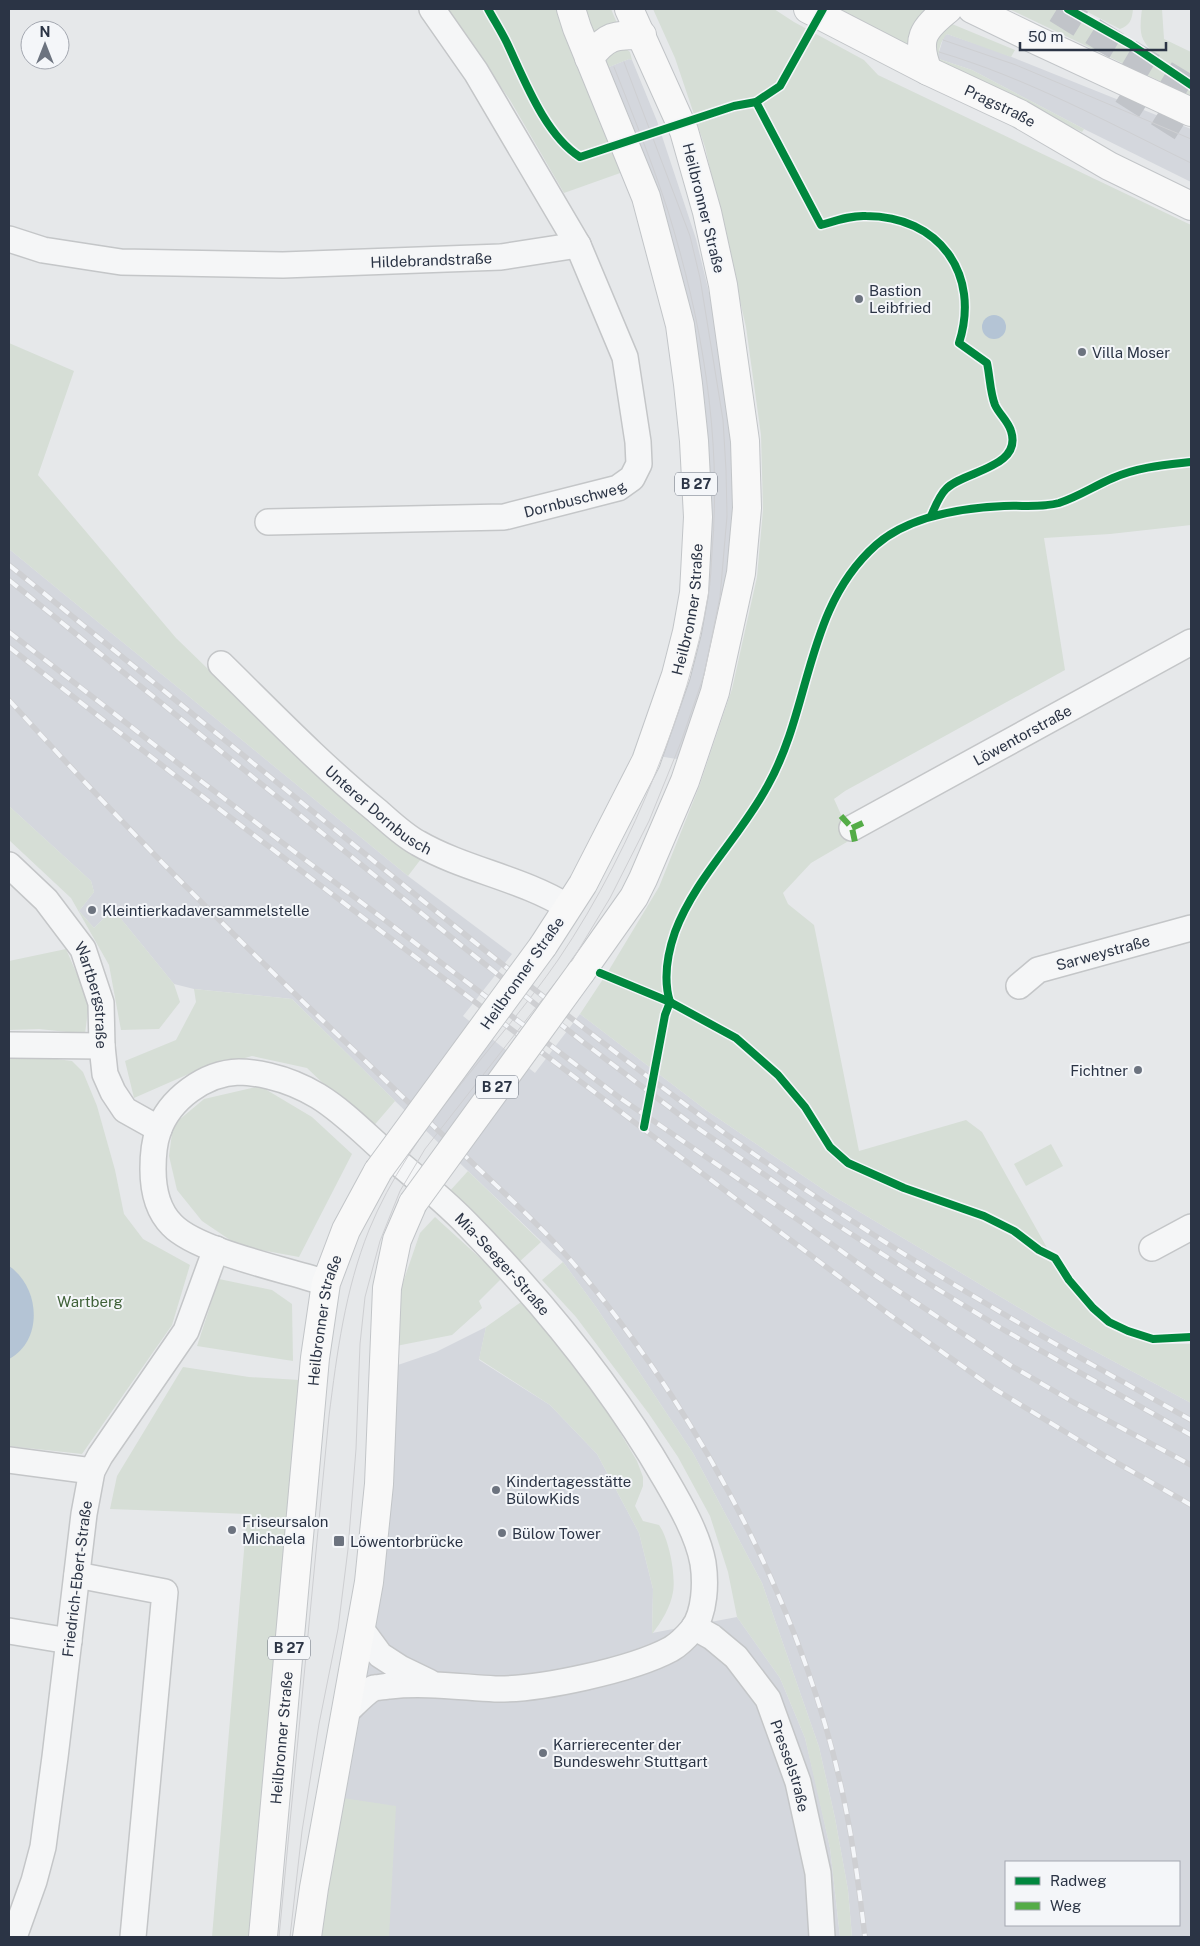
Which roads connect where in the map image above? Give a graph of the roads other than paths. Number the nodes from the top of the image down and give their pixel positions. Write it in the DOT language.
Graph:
graph roads {
  1 [pos="432,9"];
  2 [pos="571,9"];
  3 [pos="629,9"];
  4 [pos="808,9"];
  5 [pos="948,9"];
  6 [pos="972,9"];
  7 [pos="642,35"];
  8 [pos="590,58"];
  9 [pos="928,71"];
  10 [pos="1191,112"];
  11 [pos="1191,206"];
  12 [pos="9,239"];
  13 [pos="578,245"];
  14 [pos="268,522"];
  15 [pos="1191,642"];
  16 [pos="221,664"];
  17 [pos="850,829"];
  18 [pos="9,865"];
  19 [pos="568,907"];
  20 [pos="1191,928"];
  21 [pos="1019,986"];
  22 [pos="9,1045"];
  23 [pos="102,1046"];
  24 [pos="159,1129"];
  25 [pos="1191,1227"];
  26 [pos="1152,1248"];
  27 [pos="216,1249"];
  28 [pos="326,1283"];
  29 [pos="9,1460"];
  30 [pos="92,1471"];
  31 [pos="77,1575"];
  32 [pos="694,1627"];
  33 [pos="361,1629"];
  34 [pos="9,1631"];
  35 [pos="69,1641"];
  36 [pos="434,1684"];
  37 [pos="345,1713"];
  38 [pos="14,1937"];
  39 [pos="133,1937"];
  40 [pos="263,1937"];
  41 [pos="307,1937"];
  42 [pos="822,1937"];
  1 -- 13 [label="street"];
  2 -- 8 [label="main road, Heilbronner Straße / B 27"];
  3 -- 7 [label="main road, Heilbronner Straße / B 27"];
  4 -- 9 [label="main road, Pragstraße"];
  5 -- 9 [label="main road"];
  6 -- 10 [label="main road"];
  7 -- 8 [label="main road"];
  7 -- 33 [label="main road, Heilbronner Straße / B 27, bridge"];
  8 -- 19 [label="main road, Heilbronner Straße / B 27"];
  9 -- 11 [label="main road, Pragstraße"];
  12 -- 13 [label="street, Hildebrandstraße"];
  13 -- 14 [label="street, Dornbuschweg"];
  15 -- 17 [label="street, Löwentorstraße"];
  16 -- 19 [label="street, Unterer Dornbusch"];
  18 -- 23 [label="street, Wartbergstraße"];
  19 -- 28 [label="main road, Heilbronner Straße / B 27, bridge"];
  20 -- 21 [label="street, Sarweystraße"];
  22 -- 23 [label="street"];
  23 -- 24 [label="street, Wartbergstraße"];
  24 -- 27 [label="street, Mia-Seeger-Straße"];
  24 -- 32 [label="street, Mia-Seeger-Straße"];
  25 -- 26 [label="street"];
  27 -- 28 [label="street, Mia-Seeger-Straße"];
  27 -- 30 [label="street, Friedrich-Ebert-Straße"];
  28 -- 40 [label="main road, Heilbronner Straße / B 27"];
  29 -- 30 [label="street"];
  30 -- 31 [label="street, Friedrich-Ebert-Straße"];
  31 -- 35 [label="street, Friedrich-Ebert-Straße"];
  31 -- 39 [label="street"];
  32 -- 36 [label="street, Mia-Seeger-Straße"];
  32 -- 42 [label="street, Presselstraße"];
  33 -- 36 [label="street, Mia-Seeger-Straße"];
  33 -- 37 [label="main road, Heilbronner Straße / B 27"];
  34 -- 35 [label="street"];
  35 -- 38 [label="street, Friedrich-Ebert-Straße"];
  36 -- 37 [label="street, Mia-Seeger-Straße"];
  37 -- 41 [label="main road, Heilbronner Straße / B 27"];
}
